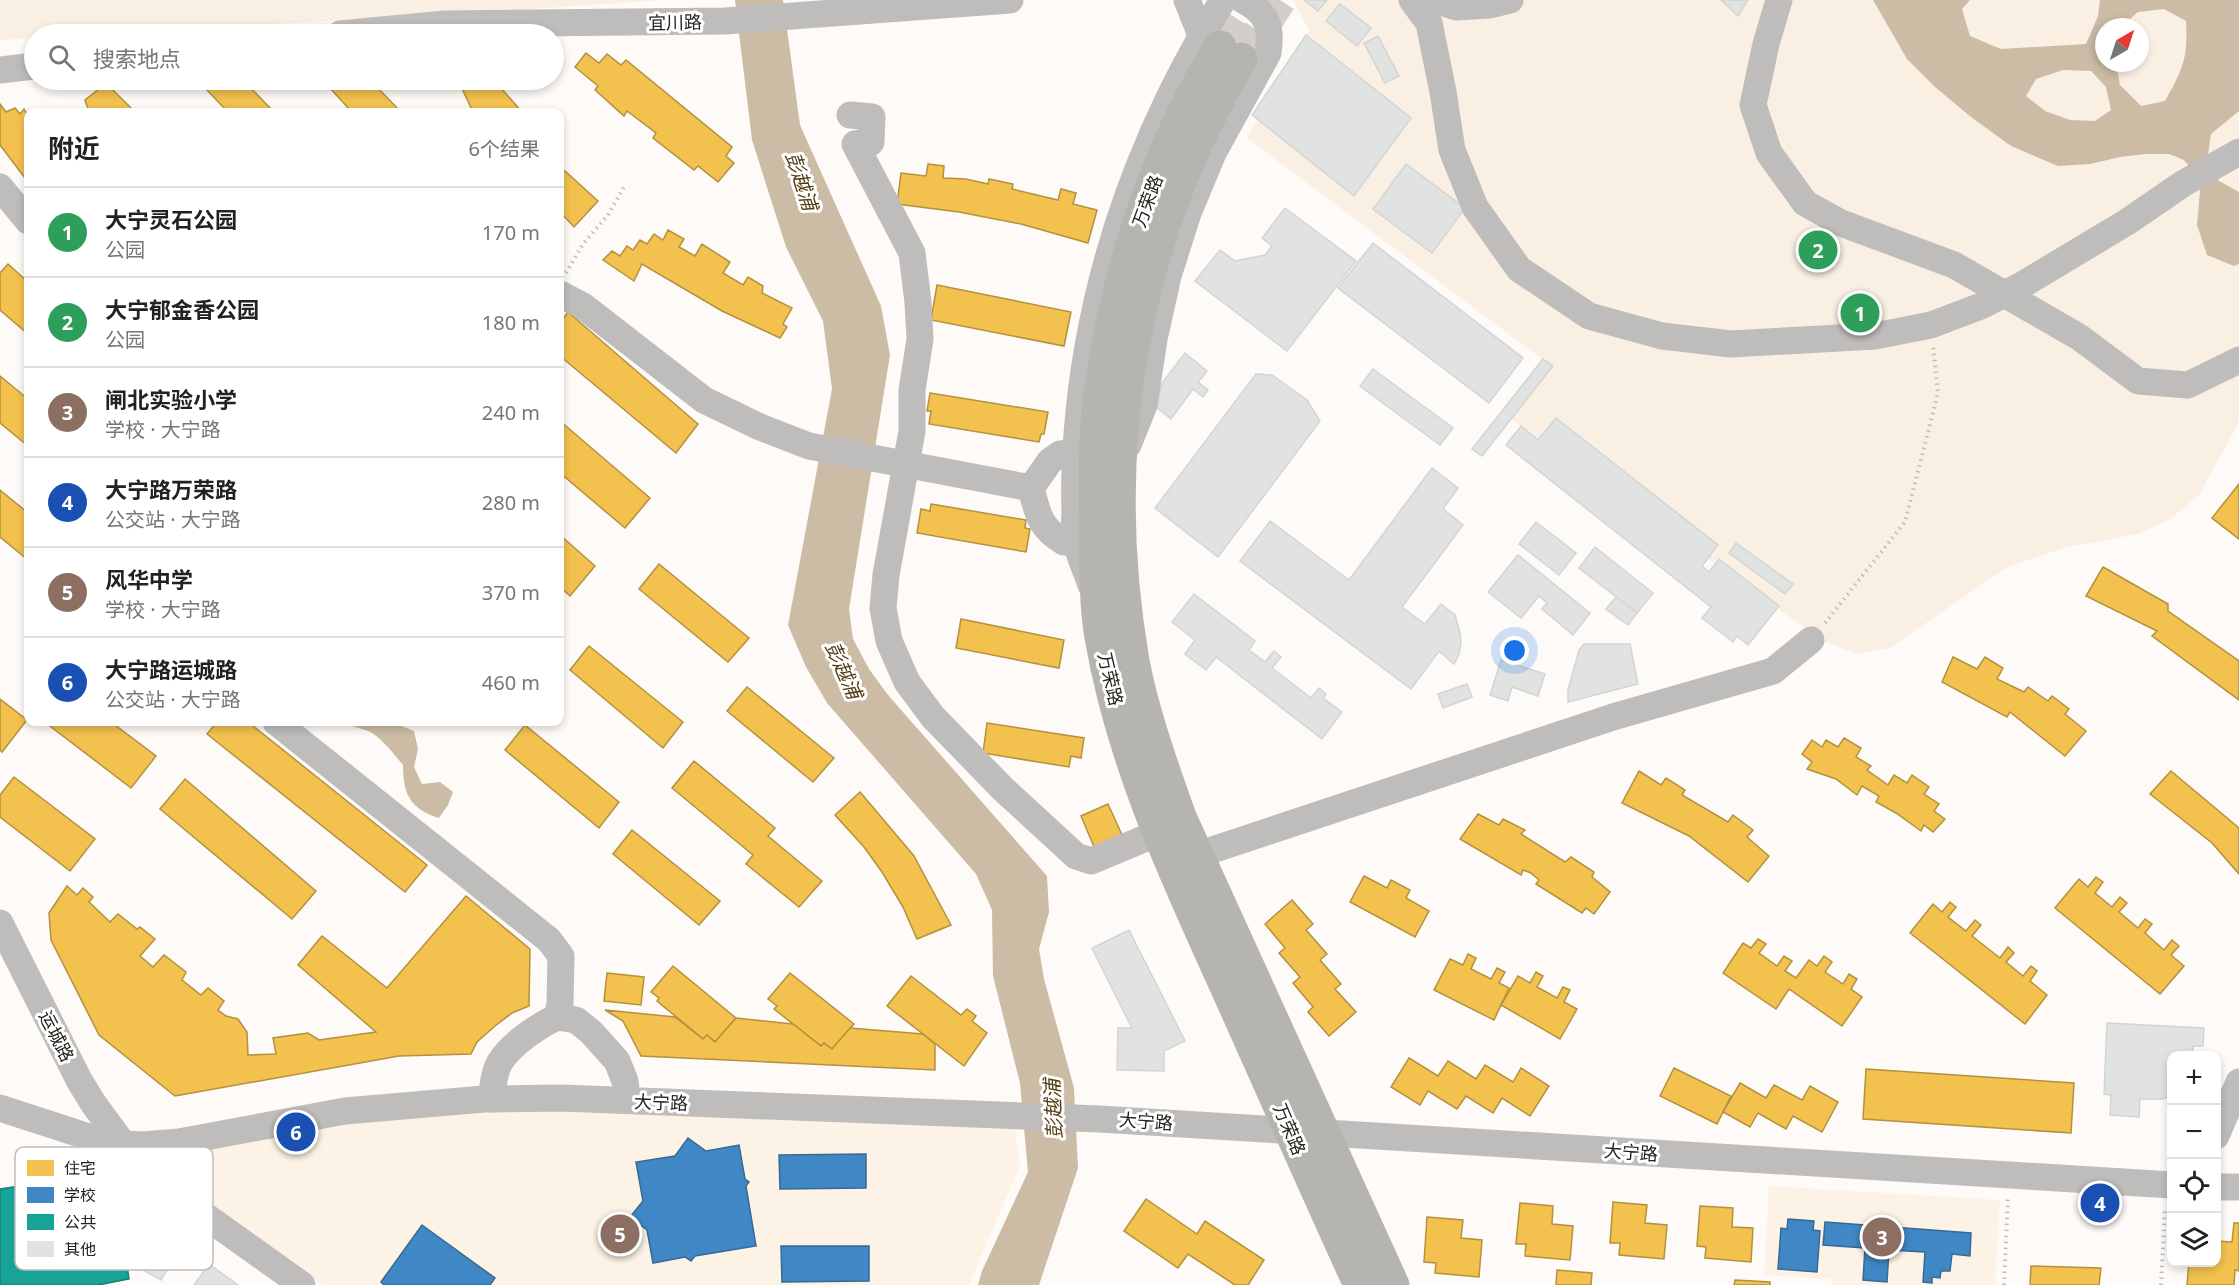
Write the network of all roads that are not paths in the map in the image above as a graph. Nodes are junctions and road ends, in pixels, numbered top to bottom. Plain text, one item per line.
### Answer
1 (1010, 0) edge
2 (1187, 0) edge
3 (1223, 0) edge
4 (1243, 0) edge
5 (1412, 0) edge
6 (1434, 0) edge
7 (1510, 0) edge
8 (1779, 0) edge
9 (445, 24) edge
10 (1221, 47) junction
11 (24, 67) edge
12 (0, 70) edge
13 (850, 115) dead end
14 (2228, 158) edge
15 (0, 186) edge
16 (24, 216) edge
17 (564, 290) edge
18 (2003, 295) junction
19 (2239, 360) edge
20 (1075, 453) junction
21 (896, 463) junction
22 (1119, 468) junction
23 (1031, 488) junction
24 (1075, 538) junction
25 (1096, 602) junction
26 (1811, 640) road end
27 (281, 726) edge
28 (1158, 833) junction
29 (1197, 855) junction
30 (0, 922) edge
31 (556, 1017) junction
32 (2239, 1082) edge
33 (491, 1099) junction
34 (627, 1100) junction
35 (0, 1108) edge
36 (2221, 1126) edge
37 (1291, 1130) junction
38 (1323, 1132) junction
39 (123, 1144) junction
40 (126, 1147) edge
41 (2167, 1185) edge
42 (2221, 1186) edge
43 (2239, 1187) edge
44 (213, 1221) edge
45 (302, 1285) edge
46 (1360, 1285) edge
47 (1393, 1285) edge

1 - 9 street, 宜川路
2 - 10 street
3 - 10 street
4 - 22 street
5 - 18 street
6 - 7 street
8 - 18 street
10 - 20 street
10 - 22 main road, 万荣路
10 - 25 main road, 万荣路
11 - 12 street
13 - 21 street
14 - 18 street
15 - 16 street
17 - 21 street
18 - 19 street
20 - 23 street
20 - 24 street
21 - 23 street
21 - 28 street
22 - 29 main road, 万荣路
23 - 24 street
24 - 25 street
25 - 28 main road, 万荣路
26 - 29 street
27 - 31 street
28 - 37 main road, 万荣路
29 - 38 main road, 万荣路
30 - 39 street, 运城路
31 - 33 street
31 - 34 street
32 - 36 street
33 - 34 street, 大宁路
33 - 39 street, 大宁路
34 - 37 street, 大宁路
35 - 39 street, 大宁路
37 - 38 street, 大宁路
37 - 46 main road, 万荣路
38 - 41 street, 大宁路
38 - 47 main road, 万荣路
39 - 40 street, 运城路
42 - 43 street
44 - 45 street, 运城路

